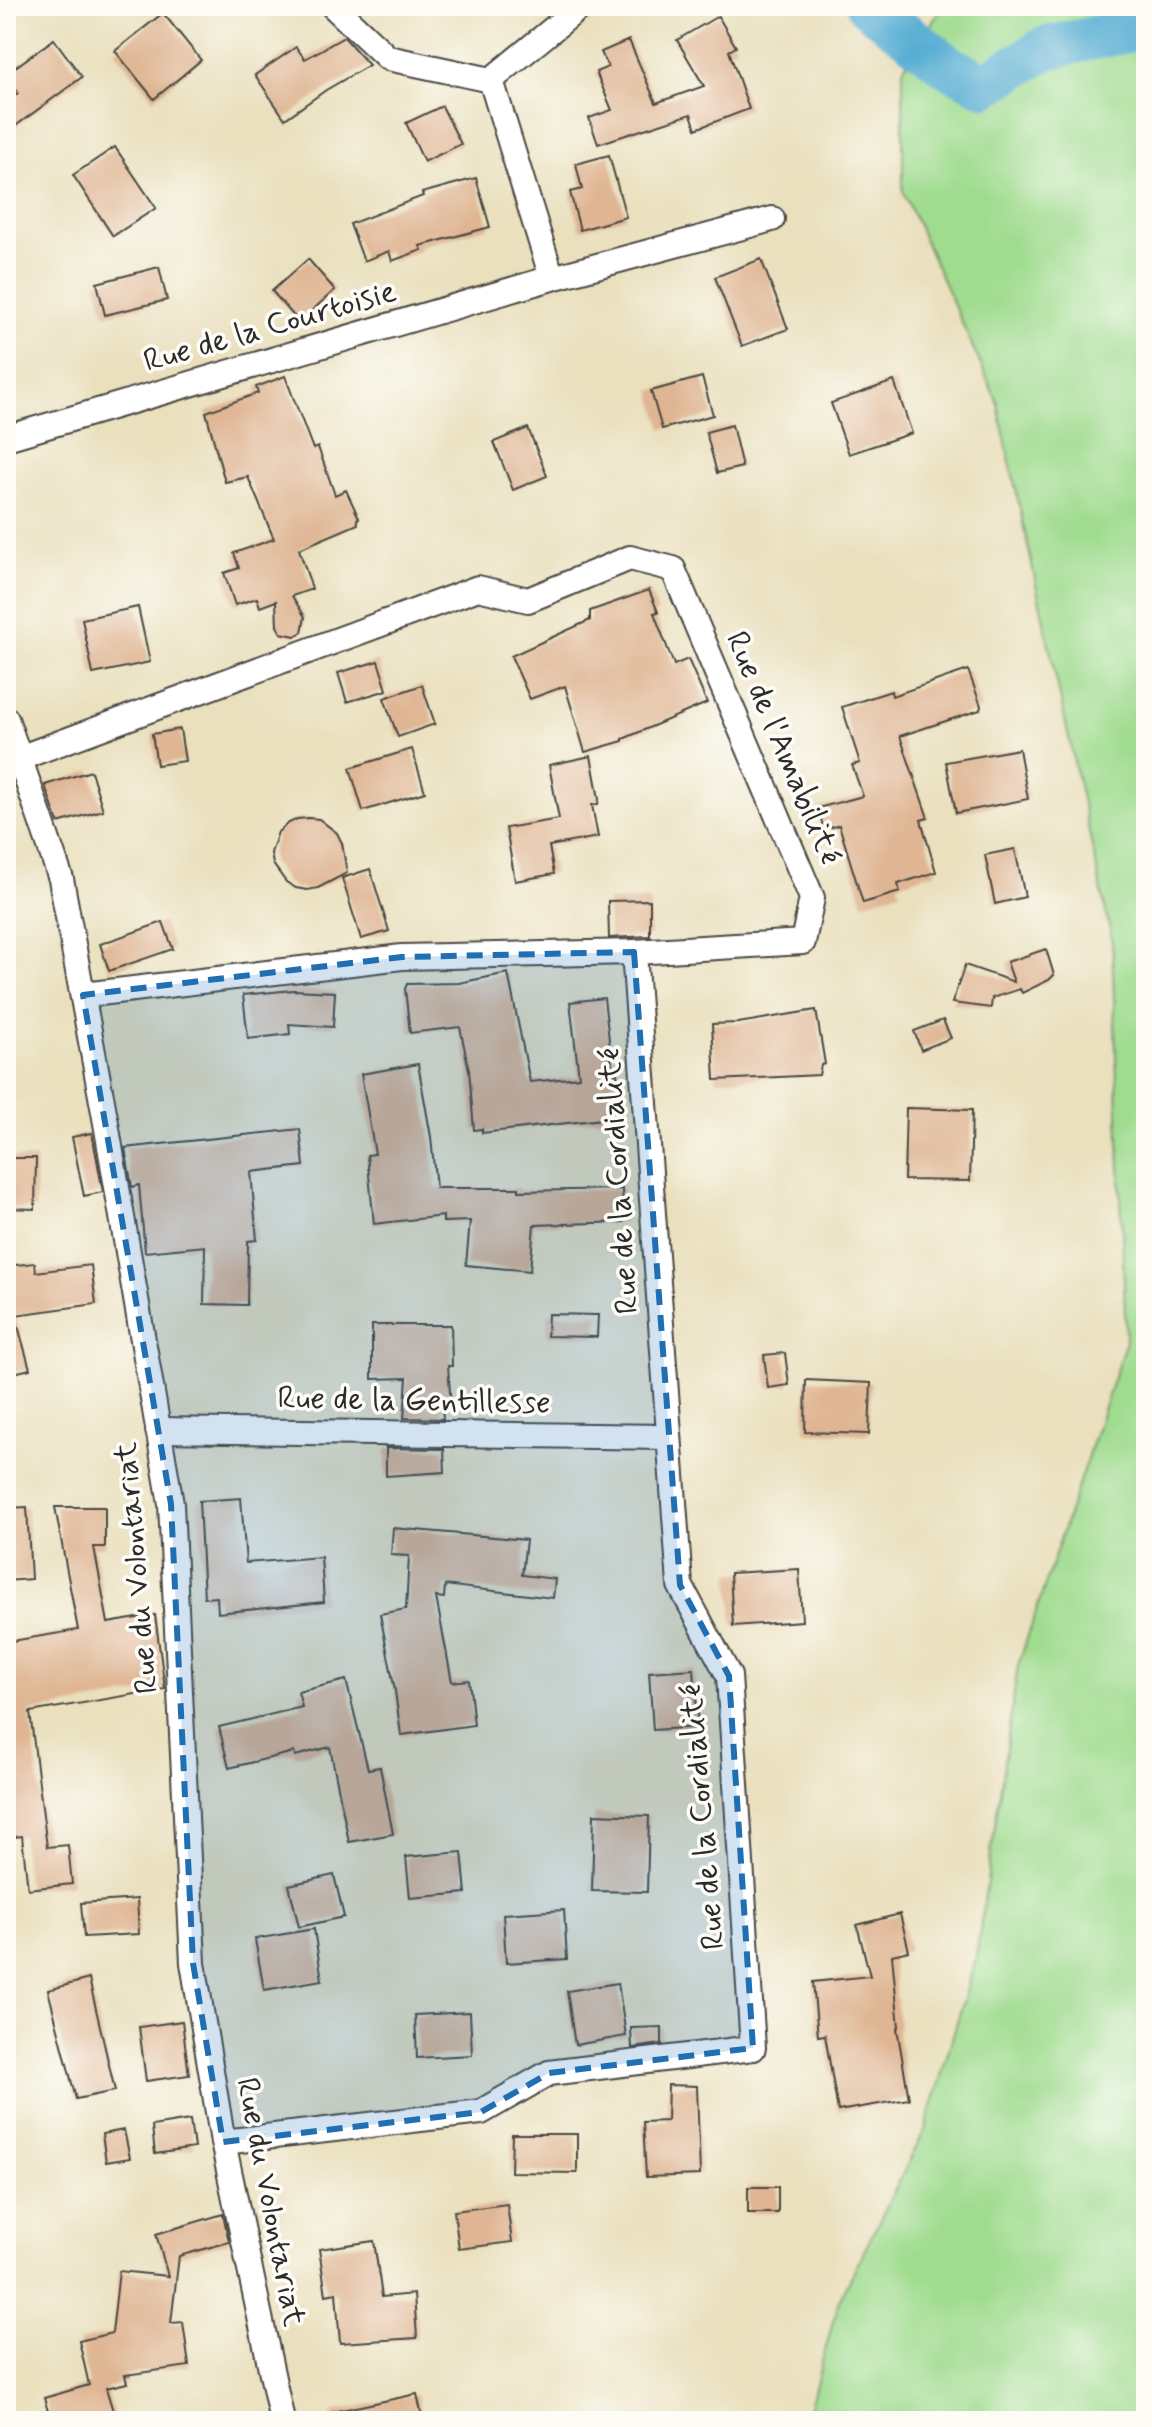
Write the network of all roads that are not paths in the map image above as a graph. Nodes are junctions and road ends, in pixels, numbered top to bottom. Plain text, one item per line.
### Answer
1 (333, 6) edge
2 (581, 6) edge
3 (491, 80) junction
4 (772, 219) dead end
5 (552, 278) junction
6 (6, 438) edge
7 (6, 719) edge
8 (13, 761) edge
9 (634, 952) junction
10 (83, 995) junction
11 (158, 1430) junction
12 (669, 1437) junction
13 (223, 2142) junction
14 (282, 2421) edge

1 - 3 street
2 - 3 street
3 - 5 street
4 - 5 street, Rue de la Courtoisie
5 - 6 street, Rue de la Courtoisie
7 - 8 street, Rue du Volontariat
8 - 9 street, Rue de l'Amabilité
8 - 10 street, Rue du Volontariat
9 - 10 street, Rue de l'Amabilité
9 - 12 street, Rue de la Cordialité
10 - 11 street, Rue du Volontariat
11 - 12 street, Rue de la Gentillesse
11 - 13 street, Rue du Volontariat
12 - 13 street, Rue de la Cordialité
13 - 14 street, Rue du Volontariat

